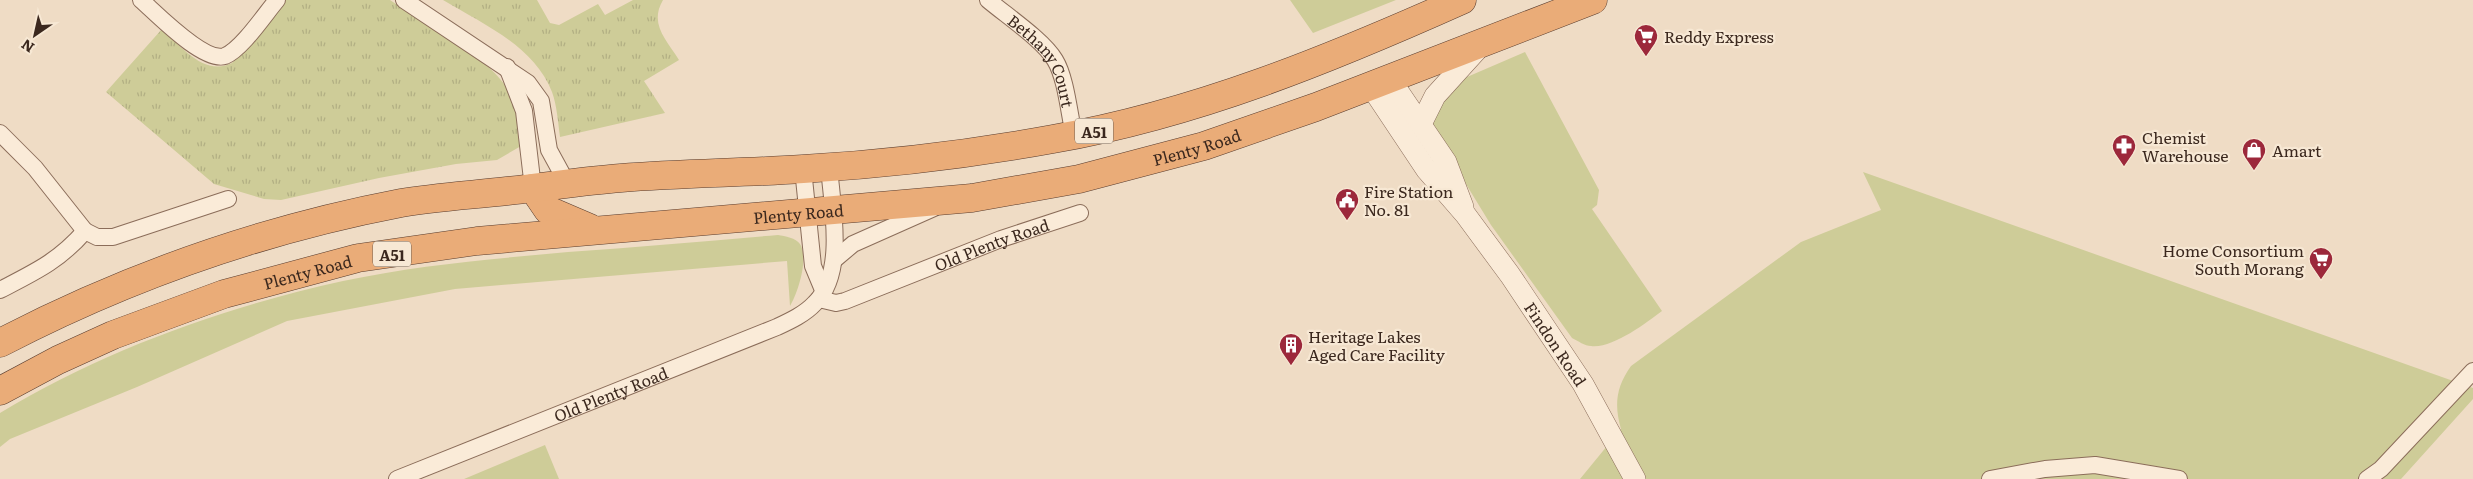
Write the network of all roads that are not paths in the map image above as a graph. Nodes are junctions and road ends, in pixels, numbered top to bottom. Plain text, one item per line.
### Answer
1 (141, 0) edge
2 (277, 0) edge
3 (404, 0) edge
4 (988, 0) edge
5 (1462, 0) edge
6 (1593, 0) edge
7 (1487, 39) junction
8 (1360, 46) junction
9 (507, 67) junction
10 (1380, 81) junction
11 (1421, 124) junction
12 (0, 133) edge
13 (1074, 135) junction
14 (816, 168) junction
15 (567, 183) junction
16 (533, 188) junction
17 (228, 199) dead end
18 (955, 199) junction
19 (820, 212) junction
20 (1080, 213) dead end
21 (1465, 214) junction
22 (596, 230) junction
23 (85, 231) junction
24 (834, 260) junction
25 (0, 290) edge
26 (821, 294) junction
27 (0, 343) edge
28 (2473, 371) edge
29 (0, 391) edge
30 (398, 479) edge
31 (1635, 479) edge
32 (1990, 479) edge
33 (2179, 479) edge
34 (2367, 479) edge

1 - 2 street
3 - 9 street
4 - 13 street, Bethany Court
5 - 8 highway, A51
6 - 7 highway, Plenty Road / A51
7 - 10 highway, Plenty Road / A51
7 - 11 street
8 - 10 highway, Findon Road
8 - 13 highway, A51
9 - 15 street
9 - 16 street
10 - 11 street, Findon Road
10 - 18 highway, Plenty Road / A51
10 - 21 street, Findon Road
11 - 21 street, Findon Road
12 - 23 street
13 - 14 highway, A51
14 - 15 highway, A51
14 - 19 street
14 - 19 street
15 - 16 highway, A51
16 - 22 highway
16 - 27 highway, A51
17 - 23 street
18 - 19 highway, Plenty Road / A51
18 - 24 street
19 - 22 highway, Plenty Road / A51
19 - 24 street, Old Plenty Road
19 - 26 street
20 - 26 street, Old Plenty Road
21 - 31 street, Findon Road
22 - 29 highway, Plenty Road / A51
23 - 25 street
24 - 26 street, Old Plenty Road
26 - 30 street, Old Plenty Road
28 - 34 street
32 - 33 street

